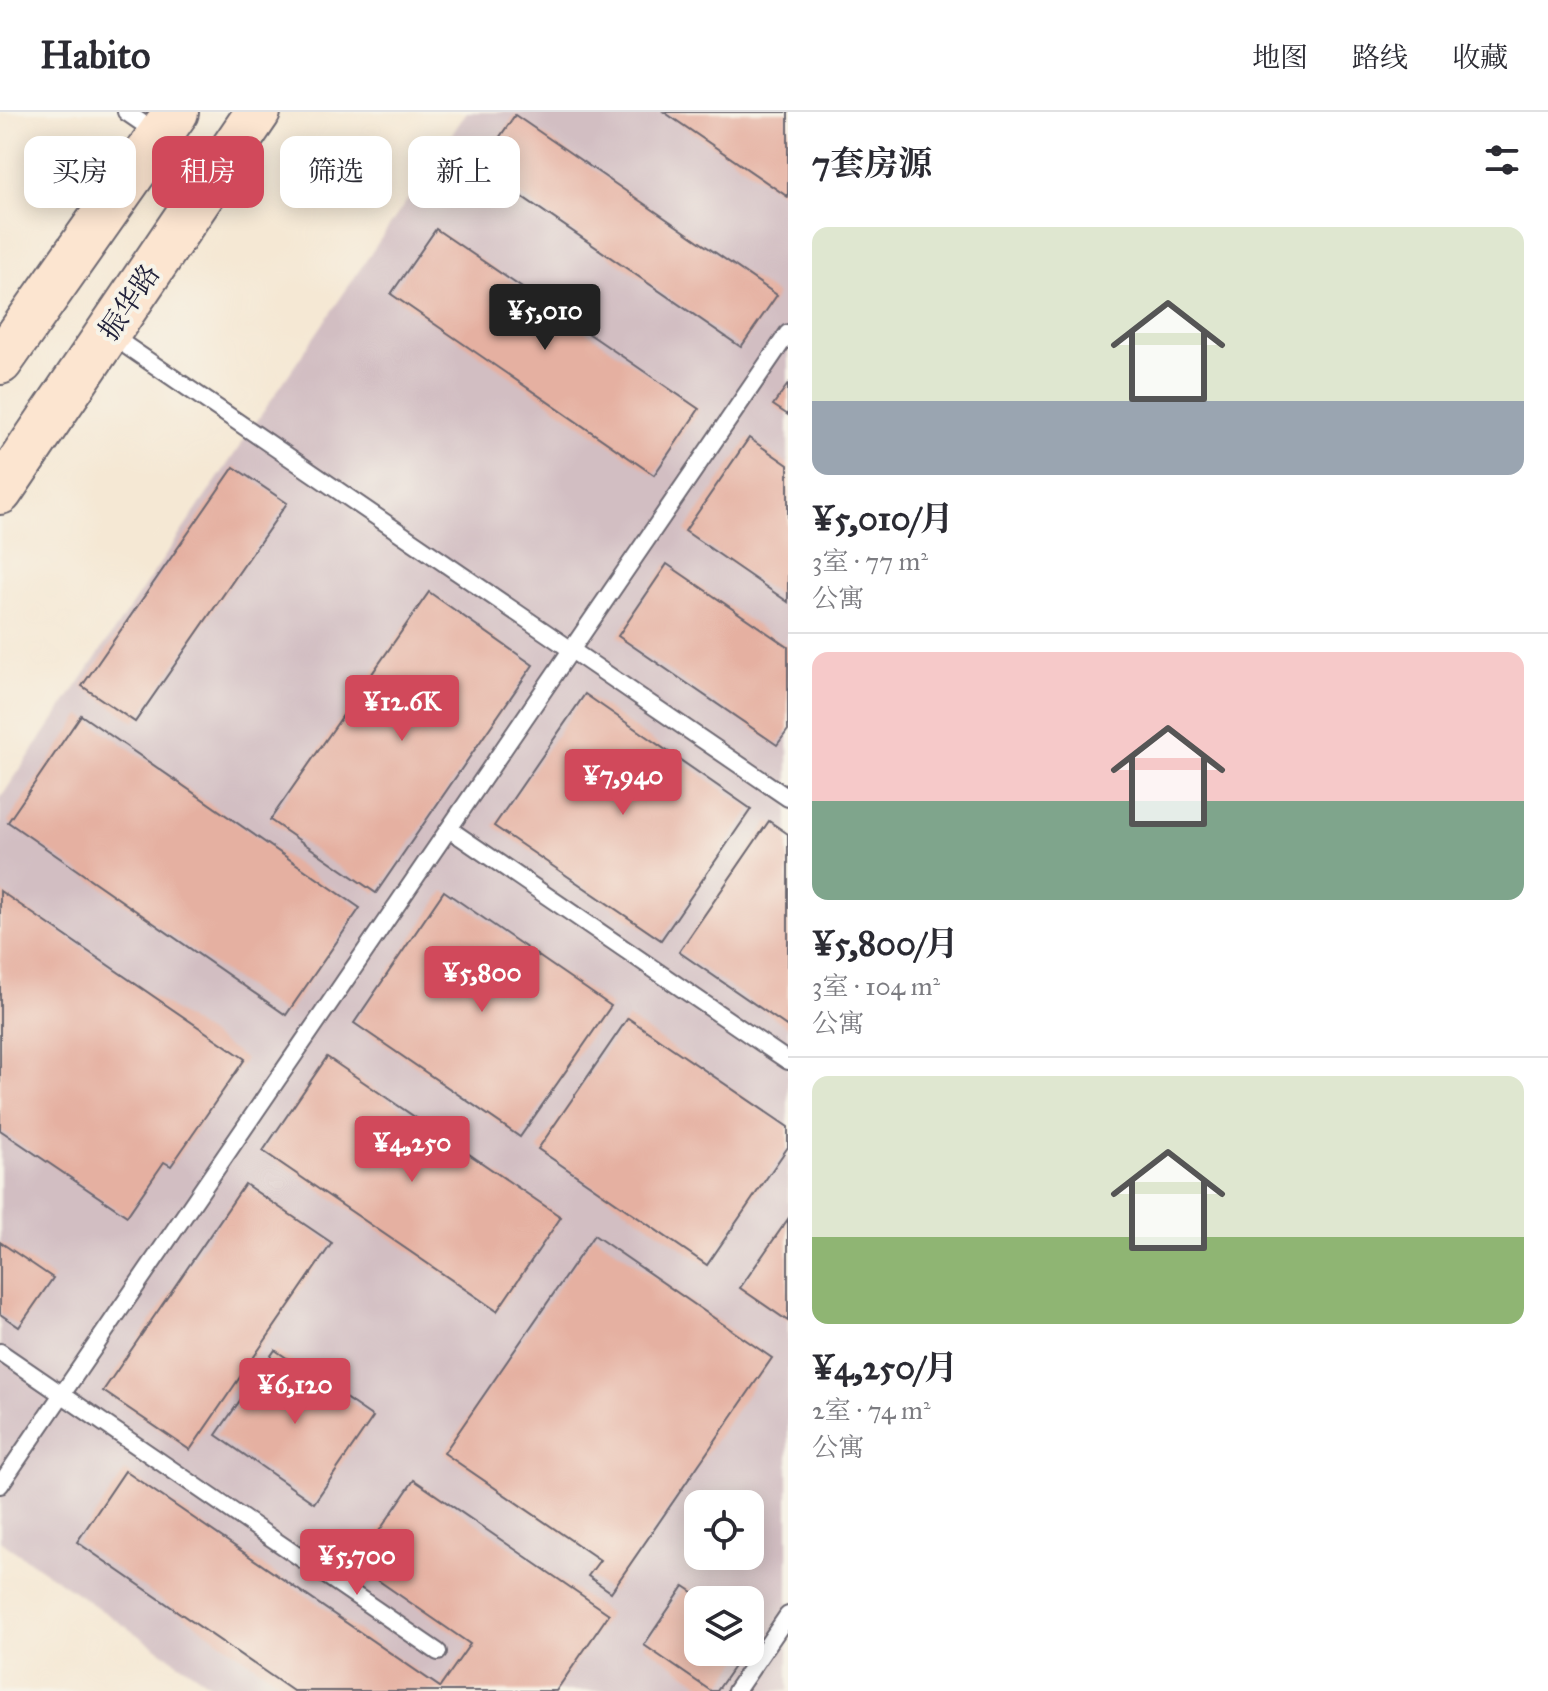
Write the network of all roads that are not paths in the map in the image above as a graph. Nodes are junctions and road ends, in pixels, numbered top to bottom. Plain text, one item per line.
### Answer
1 (258, 112) edge
2 (154, 120) edge
3 (108, 333) junction
4 (788, 333) edge
5 (0, 362) edge
6 (0, 492) edge
7 (571, 650) junction
8 (788, 798) edge
9 (449, 829) junction
10 (788, 1061) edge
11 (0, 1352) edge
12 (62, 1394) junction
13 (0, 1485) edge
14 (788, 1615) edge
15 (438, 1652) dead end
16 (736, 1691) edge

1 - 3 main road, 振华路
2 - 5 main road
3 - 6 main road, 振华路
3 - 7 lane
4 - 7 lane
7 - 8 lane
7 - 9 lane
9 - 10 lane
9 - 12 lane
11 - 12 lane
12 - 13 lane
12 - 15 lane
14 - 16 lane

